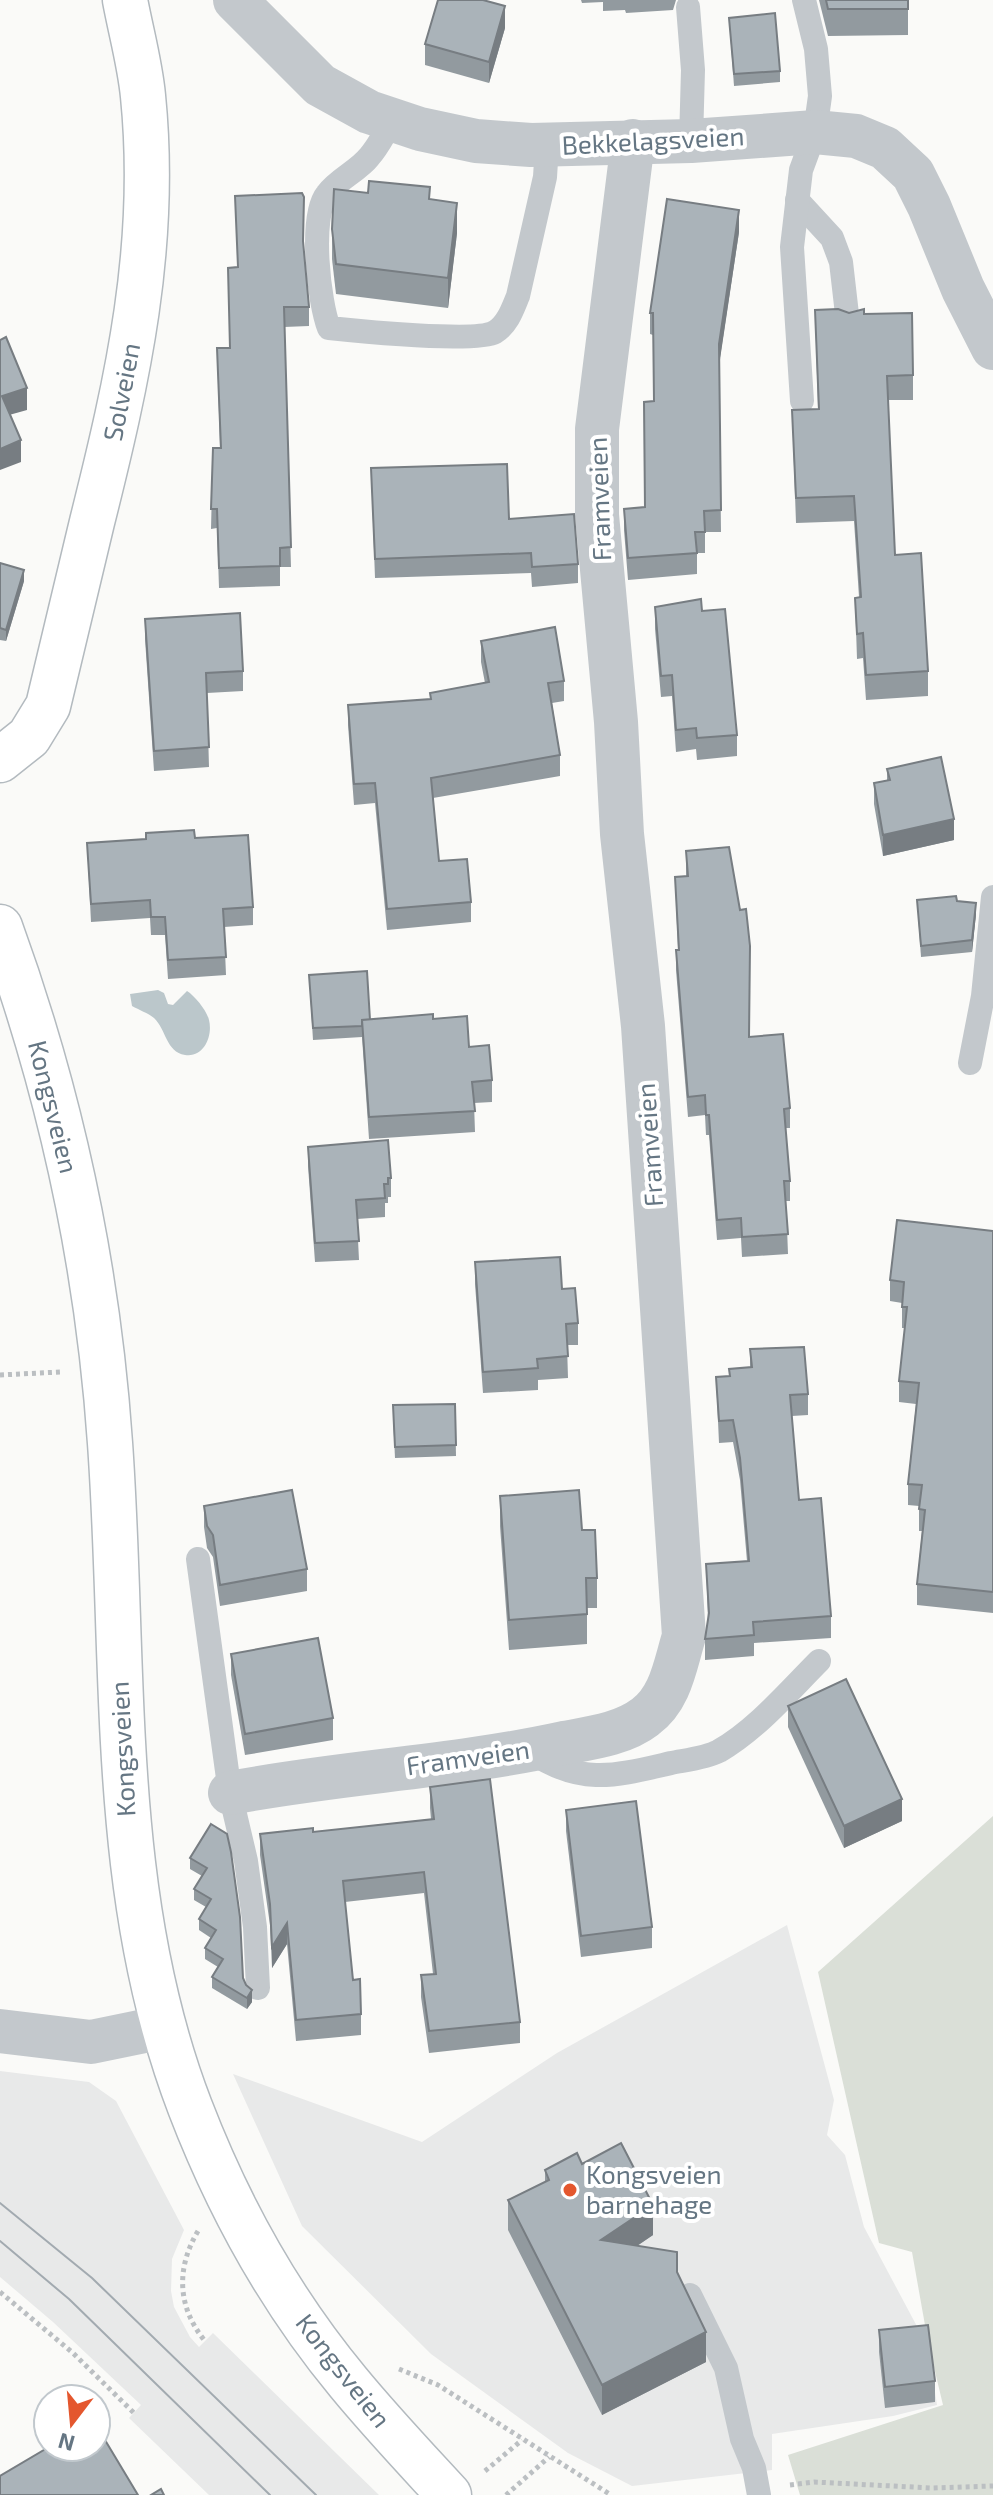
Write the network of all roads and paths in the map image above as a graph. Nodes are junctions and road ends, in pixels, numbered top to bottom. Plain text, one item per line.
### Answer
1 (125, 0) edge
2 (235, 0) edge
3 (804, 0) edge
4 (688, 7) dead end
5 (393, 120) junction
6 (815, 132) junction
7 (633, 141) junction
8 (691, 141) junction
9 (547, 145) junction
10 (797, 200) junction
11 (848, 323) edge
12 (993, 348) edge
13 (802, 401) dead end
14 (0, 760) edge
15 (993, 897) edge
16 (0, 927) edge
17 (970, 1063) dead end
18 (61, 1372) dead end
19 (0, 1375) edge
20 (198, 1559) dead end
21 (819, 1661) dead end
22 (529, 1751) junction
23 (230, 1793) junction
24 (258, 1988) dead end
25 (164, 2027) junction
26 (0, 2031) edge
27 (229, 2198) junction
28 (0, 2292) edge
29 (690, 2295) edge
30 (205, 2341) dead end
31 (387, 2364) dead end
32 (134, 2413) dead end
33 (522, 2440) junction
34 (549, 2457) junction
35 (466, 2483) edge
36 (993, 2486) edge
37 (759, 2492) edge
38 (506, 2495) edge
39 (611, 2495) edge

1 - 14 main road, Solveien
2 - 5 street, Bekkelagsveien
3 - 6 lane
4 - 8 lane
5 - 9 street, Bekkelagsveien
5 - 9 lane
6 - 8 street, Bekkelagsveien
6 - 10 lane
6 - 12 street, Bekkelagsveien
7 - 8 street, Bekkelagsveien
7 - 9 street, Bekkelagsveien
7 - 22 street, Framveien
10 - 11 lane
10 - 13 lane
15 - 17 lane
16 - 25 main road, Kongsveien
18 - 19 path
20 - 23 lane
21 - 22 lane
22 - 23 street, Framveien
23 - 24 lane
25 - 26 street
25 - 27 main road, Kongsveien
27 - 30 path
27 - 35 main road, Kongsveien
28 - 32 path
29 - 37 lane
31 - 33 path
33 - 34 path
33 - 35 path
34 - 38 path
34 - 39 path
36 - 37 path

